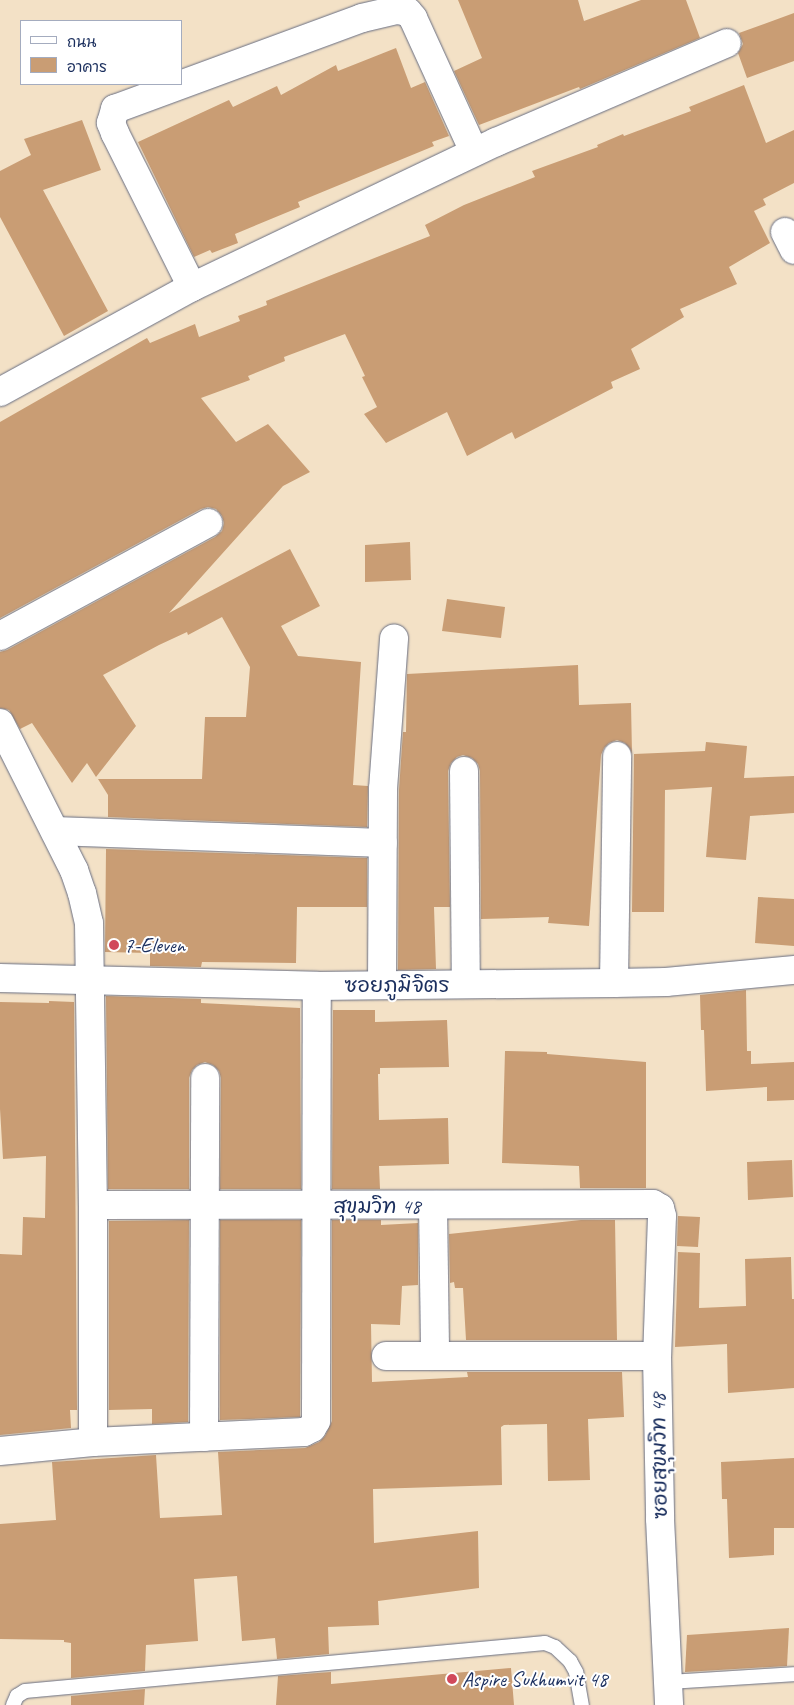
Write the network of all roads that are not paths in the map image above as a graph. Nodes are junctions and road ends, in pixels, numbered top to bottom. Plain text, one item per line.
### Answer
1 (727, 43) dead end
2 (182, 84) edge
3 (180, 85) edge
4 (474, 152) junction
5 (192, 287) junction
6 (0, 392) edge
7 (208, 523) dead end
8 (0, 636) edge
9 (394, 638) dead end
10 (0, 723) edge
11 (617, 756) dead end
12 (464, 771) dead end
13 (55, 831) junction
14 (383, 843) junction
15 (794, 970) edge
16 (0, 978) edge
17 (91, 980) junction
18 (614, 983) junction
19 (466, 984) junction
20 (382, 985) junction
21 (317, 986) junction
22 (205, 1078) dead end
23 (93, 1205) junction
24 (433, 1205) junction
25 (205, 1206) junction
26 (318, 1206) junction
27 (660, 1208) joint
28 (386, 1356) dead end
29 (436, 1356) junction
30 (657, 1356) junction
31 (204, 1437) junction
32 (93, 1442) junction
33 (0, 1452) edge
34 (794, 1674) edge
35 (668, 1693) edge
36 (13, 1705) edge
37 (582, 1705) edge

1 - 4 street
2 - 4 street
3 - 5 street
4 - 5 street
5 - 6 street
7 - 8 street
9 - 14 street
10 - 13 street
11 - 18 street
12 - 19 street
13 - 14 street
13 - 17 street
14 - 20 street
15 - 18 street, ซอยภูมิจิตร
16 - 17 street, ซอยภูมิจิตร
17 - 21 street, ซอยภูมิจิตร
17 - 23 street
18 - 19 street, ซอยภูมิจิตร
19 - 20 street, ซอยภูมิจิตร
20 - 21 street, ซอยภูมิจิตร
21 - 26 street
22 - 25 street
23 - 25 street, สุขุมวิท 48
23 - 32 street
24 - 26 street, สุขุมวิท 48
24 - 27 street, สุขุมวิท 48
24 - 29 street
25 - 26 street, สุขุมวิท 48
25 - 31 street
26 - 31 street
27 - 30 street, ซอยสุขุมวิท 48
28 - 29 street
29 - 30 street
30 - 35 street, ซอยสุขุมวิท 48
31 - 32 street
32 - 33 street
34 - 35 lane
36 - 37 lane

